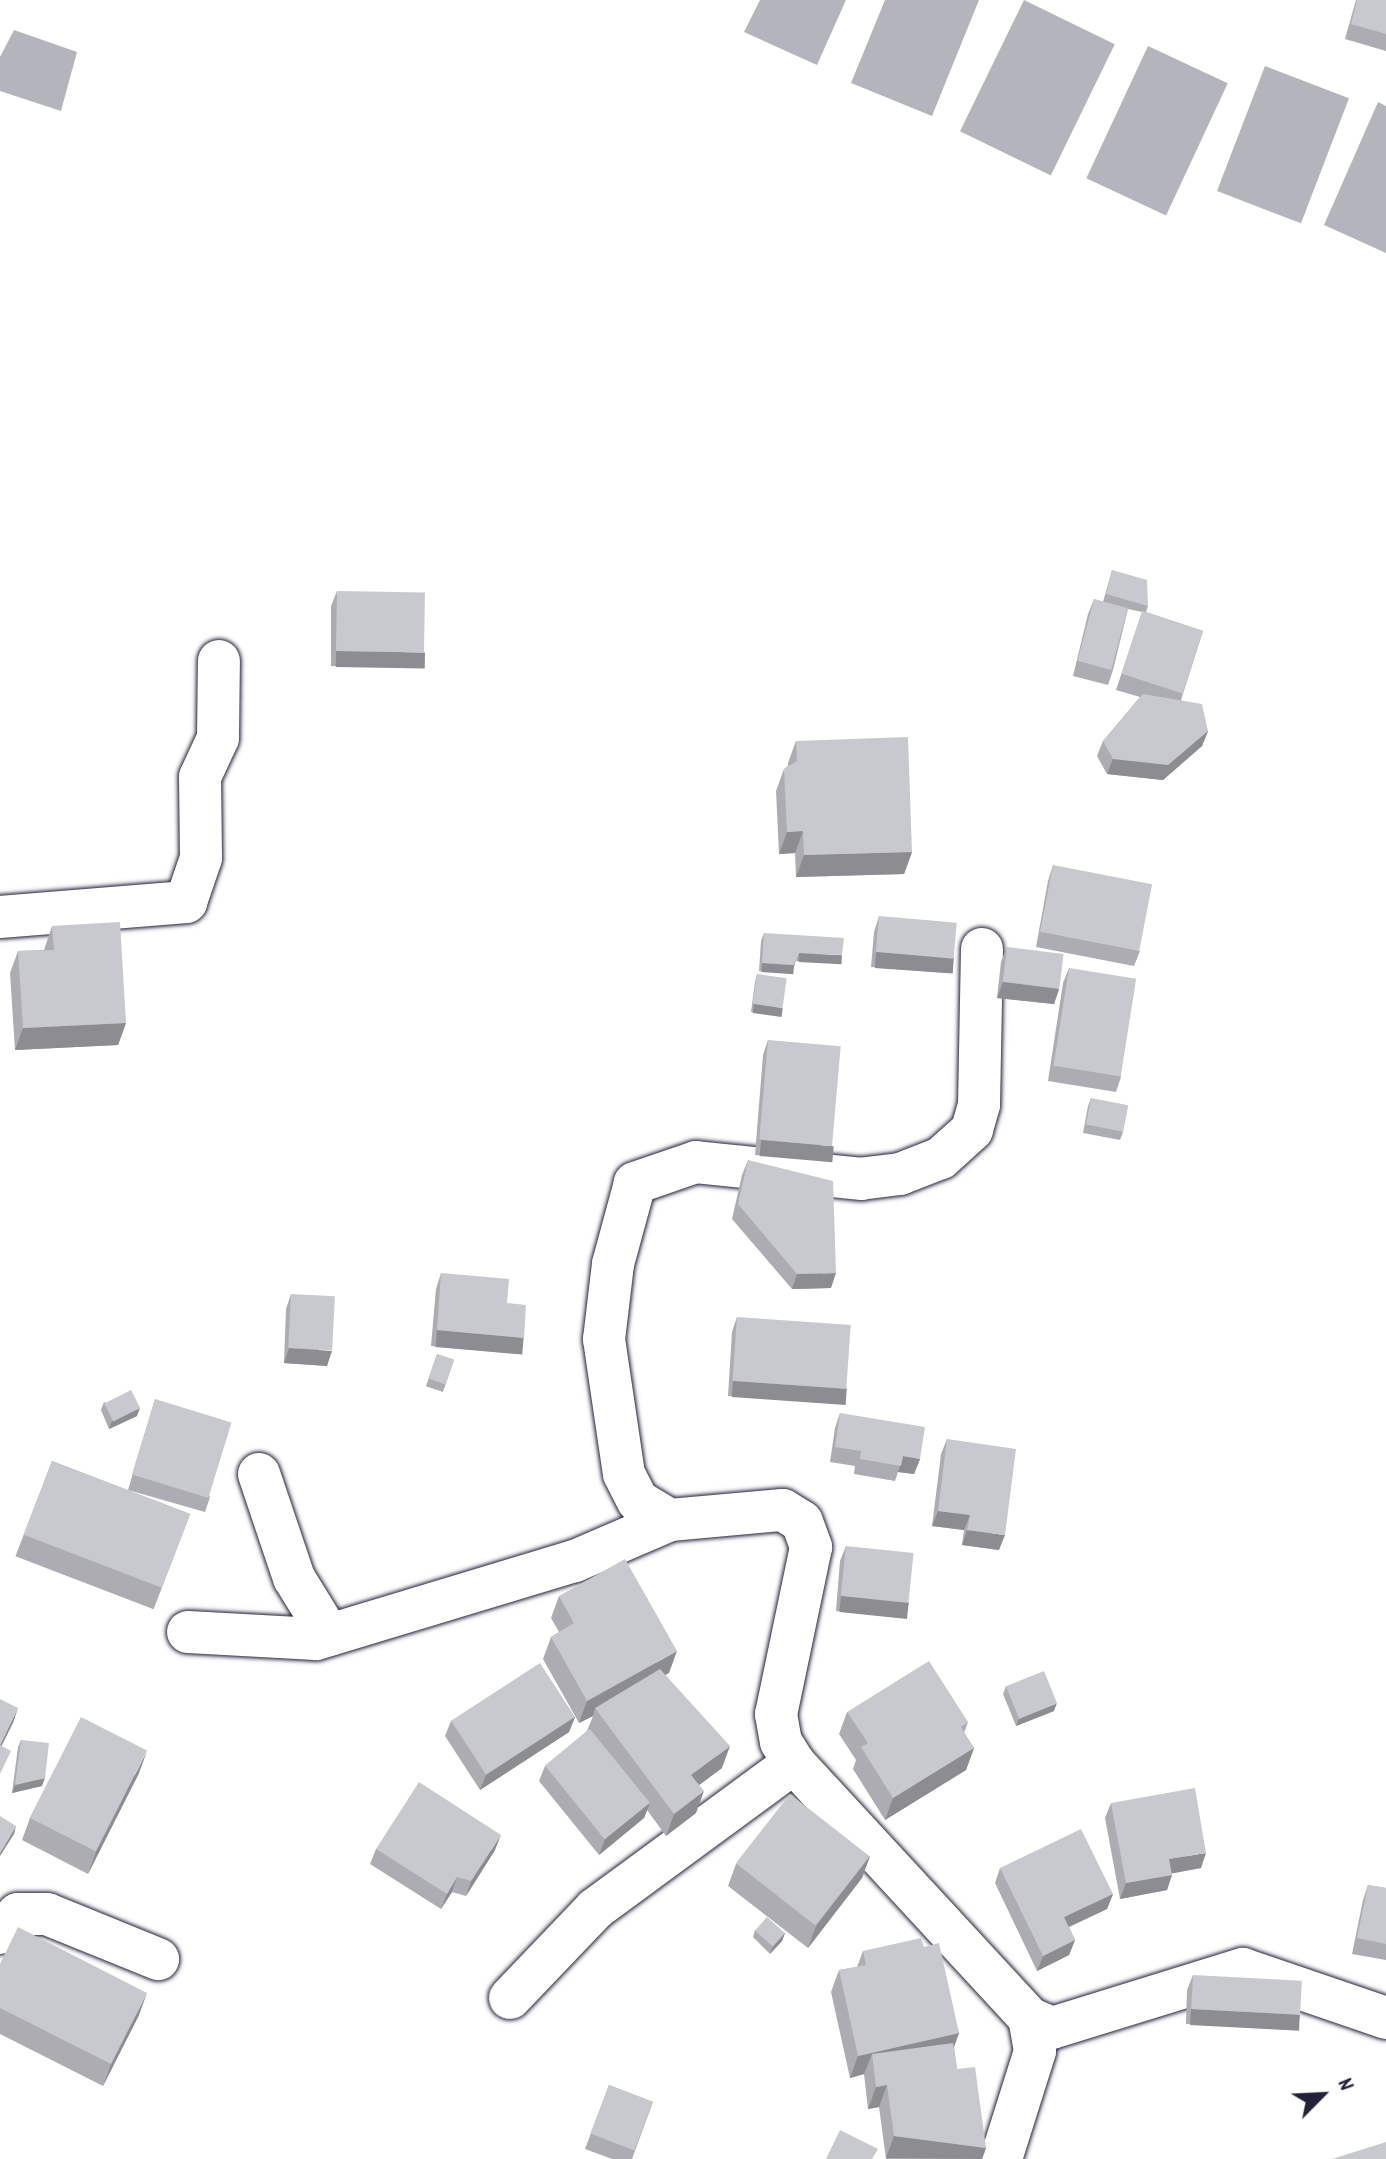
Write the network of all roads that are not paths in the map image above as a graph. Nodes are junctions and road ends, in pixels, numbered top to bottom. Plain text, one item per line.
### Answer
1 (219, 661) dead end
2 (0, 917) edge
3 (982, 949) dead end
4 (259, 1474) dead end
5 (670, 1520) junction
6 (188, 1632) dead end
7 (329, 1635) junction
8 (794, 1763) junction
9 (0, 1933) edge
10 (158, 1959) dead end
11 (510, 1998) dead end
12 (1029, 2018) junction
13 (1386, 2018) edge
14 (1001, 2159) edge

1 - 2 street
3 - 5 street
4 - 7 street
5 - 7 street
5 - 8 street
6 - 7 street
8 - 11 street
8 - 12 street
9 - 10 street
12 - 13 street
12 - 14 street

